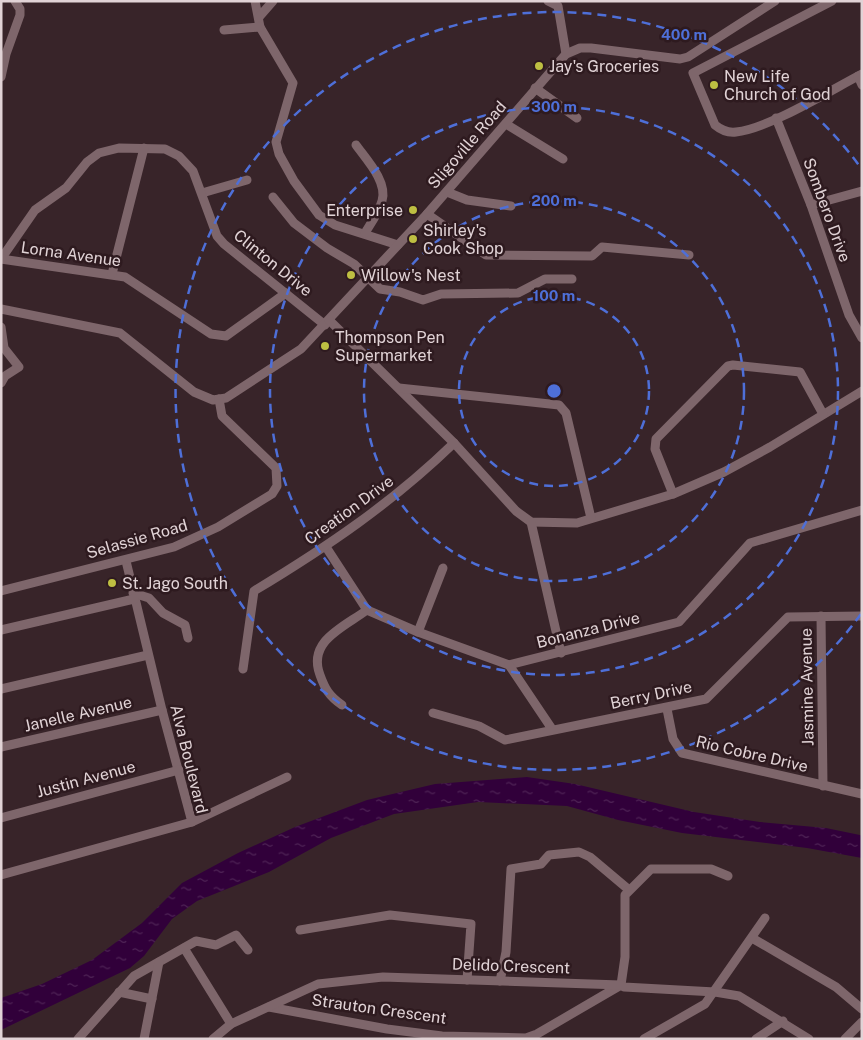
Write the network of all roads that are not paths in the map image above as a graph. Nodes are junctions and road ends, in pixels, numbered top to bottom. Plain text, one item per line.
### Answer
1 (15, 1) edge
2 (255, 1) edge
3 (273, 1) edge
4 (548, 1) edge
5 (775, 1) edge
6 (832, 1) edge
7 (259, 17) junction
8 (260, 27) junction
9 (224, 30) dead end
10 (4, 54) edge
11 (566, 54) junction
12 (860, 75) edge
13 (1, 77) edge
14 (862, 86) edge
15 (535, 88) junction
16 (577, 118) dead end
17 (776, 118) junction
18 (506, 124) junction
19 (356, 145) dead end
20 (144, 148) junction
21 (563, 159) dead end
22 (246, 180) dead end
23 (862, 191) edge
24 (447, 192) junction
25 (202, 193) junction
26 (274, 197) dead end
27 (811, 205) junction
28 (511, 206) dead end
29 (427, 214) junction
30 (365, 233) junction
31 (398, 245) junction
32 (689, 255) dead end
33 (1, 259) edge
34 (112, 274) junction
35 (368, 277) junction
36 (572, 279) dead end
37 (286, 293) junction
38 (2, 310) edge
39 (1, 321) edge
40 (327, 322) junction
41 (1, 327) edge
42 (862, 338) edge
43 (1, 383) edge
44 (399, 388) junction
45 (862, 391) edge
46 (219, 399) junction
47 (823, 414) junction
48 (454, 443) junction
49 (673, 494) junction
50 (862, 510) edge
51 (591, 518) junction
52 (531, 522) junction
53 (326, 547) junction
54 (126, 561) junction
55 (443, 568) dead end
56 (1, 591) edge
57 (134, 596) junction
58 (367, 610) junction
59 (821, 616) junction
60 (862, 616) edge
61 (1, 630) edge
62 (418, 632) junction
63 (188, 638) dead end
64 (561, 653) junction
65 (148, 655) junction
66 (509, 664) junction
67 (243, 669) dead end
68 (1, 689) edge
69 (342, 705) dead end
70 (667, 709) junction
71 (162, 710) junction
72 (432, 713) dead end
73 (552, 729) junction
74 (1, 747) edge
75 (179, 770) junction
76 (287, 777) dead end
77 (824, 786) junction
78 (862, 794) edge
79 (1, 818) edge
80 (192, 822) junction
81 (1, 875) edge
82 (728, 876) dead end
83 (628, 890) junction
84 (766, 918) dead end
85 (300, 930) dead end
86 (752, 938) junction
87 (184, 948) junction
88 (248, 950) dead end
89 (159, 962) junction
90 (467, 980) junction
91 (500, 981) junction
92 (621, 985) junction
93 (120, 992) junction
94 (715, 992) junction
95 (152, 999) junction
96 (269, 1007) junction
97 (862, 1009) edge
98 (783, 1021) junction
99 (862, 1022) edge
100 (231, 1024) junction
101 (387, 1029) junction
102 (442, 1037) edge
103 (648, 1038) edge
104 (78, 1039) edge
105 (144, 1039) edge
106 (213, 1039) edge
107 (386, 1039) edge
108 (756, 1039) edge
109 (809, 1039) edge
110 (845, 1039) edge

1 - 10 street
2 - 7 street
3 - 7 street
4 - 11 street
5 - 11 street
6 - 17 street
7 - 8 street
8 - 9 street
8 - 30 street
10 - 13 street
11 - 15 street, Sligoville Road
12 - 14 street
12 - 17 street
15 - 16 street
15 - 18 street, Sligoville Road
17 - 27 street, Sombero Drive
18 - 21 street
18 - 24 street, Sligoville Road
19 - 30 street
20 - 25 street, Clinton Drive
20 - 33 street, Clinton Drive
20 - 34 street
22 - 25 street
23 - 27 street
24 - 28 street
24 - 29 street, Sligoville Road
25 - 37 street, Clinton Drive
26 - 35 street
27 - 42 street, Sombero Drive
29 - 31 street, Sligoville Road
29 - 32 street
30 - 31 street
31 - 35 street, Sligoville Road
33 - 34 street, Lorna Avenue
34 - 37 street, Lorna Avenue
35 - 36 street
35 - 40 street, Sligoville Road
37 - 40 street, Clinton Drive
38 - 39 street
38 - 46 street
40 - 44 street, Clinton Drive
40 - 46 street, Sligoville Road
41 - 43 street
44 - 48 street, Clinton Drive
44 - 51 street
45 - 47 street
46 - 54 street, Selassie Road
47 - 49 street
47 - 49 street
48 - 52 street, Clinton Drive
48 - 53 street, Creation Drive
49 - 51 street
50 - 64 street, Bonanza Drive
51 - 52 street
52 - 64 street
53 - 58 street
53 - 67 street, Creation Drive
54 - 56 street, Selassie Road
54 - 57 street, Alva Boulevard
55 - 62 street
57 - 61 street
57 - 63 street
57 - 65 street, Alva Boulevard
58 - 62 street
58 - 69 street
59 - 60 street, Berry Drive
59 - 70 street, Berry Drive
59 - 77 street, Jasmine Avenue
62 - 66 street
64 - 66 street, Bonanza Drive
65 - 68 street
65 - 71 street, Alva Boulevard
66 - 73 street
70 - 73 street, Berry Drive
70 - 77 street, Rio Cobre Drive
71 - 74 street, Janelle Avenue
71 - 75 street, Alva Boulevard
72 - 73 street, Berry Drive
75 - 79 street, Justin Avenue
75 - 80 street, Alva Boulevard
76 - 80 street
77 - 78 street, Rio Cobre Drive
80 - 81 street, Alva Boulevard
82 - 83 street
83 - 91 street
83 - 92 street
84 - 86 street
85 - 90 street
86 - 94 street
86 - 97 street
87 - 88 street
87 - 89 street
87 - 100 street
89 - 93 street
89 - 95 street
90 - 91 street, Delido Crescent
90 - 96 street, Delido Crescent
91 - 92 street, Delido Crescent
92 - 94 street, Delido Crescent
92 - 102 street, Strauton Crescent
93 - 95 street
93 - 104 street
94 - 98 street, Delido Crescent
94 - 103 street
95 - 105 street
96 - 100 street, Delido Crescent
96 - 101 street, Strauton Crescent
98 - 108 street
98 - 109 street, Delido Crescent
99 - 110 street
100 - 106 street, Delido Crescent
101 - 102 street, Strauton Crescent
101 - 107 street

